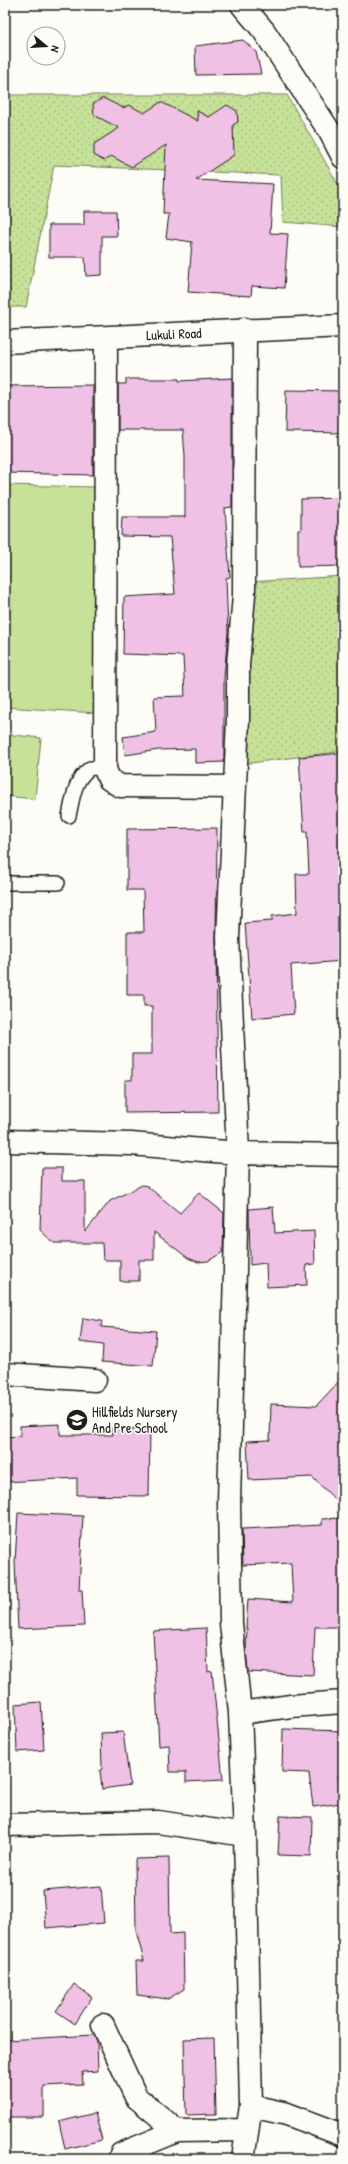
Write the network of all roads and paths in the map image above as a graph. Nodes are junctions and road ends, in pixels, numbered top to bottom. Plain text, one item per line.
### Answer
1 (242, 5) edge
2 (343, 157) edge
3 (343, 326) edge
4 (245, 329) junction
5 (106, 338) junction
6 (5, 342) edge
7 (105, 769) junction
8 (234, 787) junction
9 (69, 816) dead end
10 (5, 883) edge
11 (58, 883) dead end
12 (5, 1140) edge
13 (238, 1153) junction
14 (343, 1156) edge
15 (5, 1374) edge
16 (95, 1380) dead end
17 (343, 1702) edge
18 (240, 1714) junction
19 (5, 1825) edge
20 (245, 1835) junction
21 (103, 2025) dead end
22 (251, 2106) junction
23 (248, 2130) junction
24 (177, 2131) junction
25 (343, 2135) edge
26 (121, 2154) dead end
27 (243, 2159) edge

1 - 2 street
3 - 4 street, Lukuli Road
4 - 5 street, Lukuli Road
4 - 8 street
5 - 6 street, Lukuli Road
5 - 7 street
7 - 8 street
7 - 9 lane
8 - 13 street
10 - 11 lane
12 - 13 street
13 - 14 street
13 - 18 street
15 - 16 street
17 - 18 street
18 - 20 street
19 - 20 street
20 - 22 street
21 - 24 street
22 - 23 street
22 - 25 street
23 - 24 street
23 - 27 street
24 - 26 street

